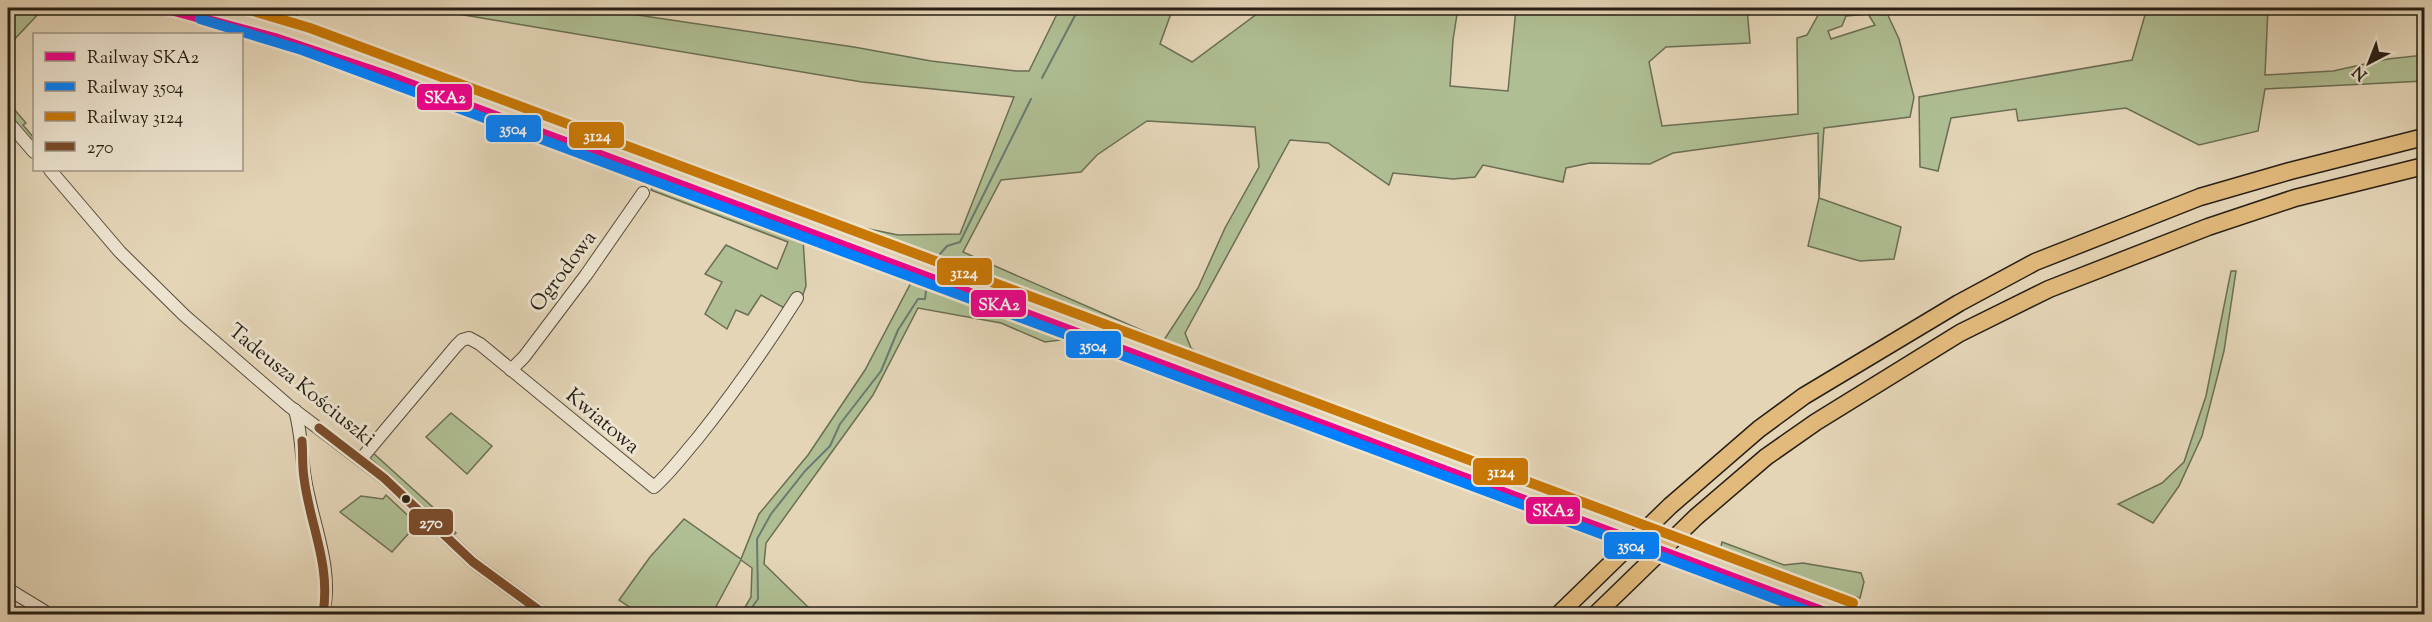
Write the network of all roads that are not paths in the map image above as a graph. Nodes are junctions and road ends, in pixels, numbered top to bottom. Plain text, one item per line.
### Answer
1 (8, 122) edge
2 (2424, 137) edge
3 (33, 151) edge
4 (2424, 166) edge
5 (51, 171) edge
6 (643, 193) dead end
7 (797, 298) dead end
8 (512, 370) junction
9 (295, 410) junction
10 (319, 428) junction
11 (302, 441) junction
12 (361, 459) junction
13 (8, 589) edge
14 (49, 615) edge
15 (323, 615) edge
16 (544, 615) edge
17 (1559, 615) edge
18 (1596, 615) edge

1 - 3 street
2 - 17 highway
4 - 18 highway
5 - 9 street, Tadeusza Kościuszki
6 - 8 street, Ogrodowa
7 - 8 street, Kwiatowa
8 - 12 street, Kwiatowa
9 - 10 street, Tadeusza Kościuszki
9 - 11 street
10 - 11 street
10 - 12 street, Tadeusza Kościuszki
11 - 15 street
12 - 16 street, Tadeusza Kościuszki
13 - 14 street

